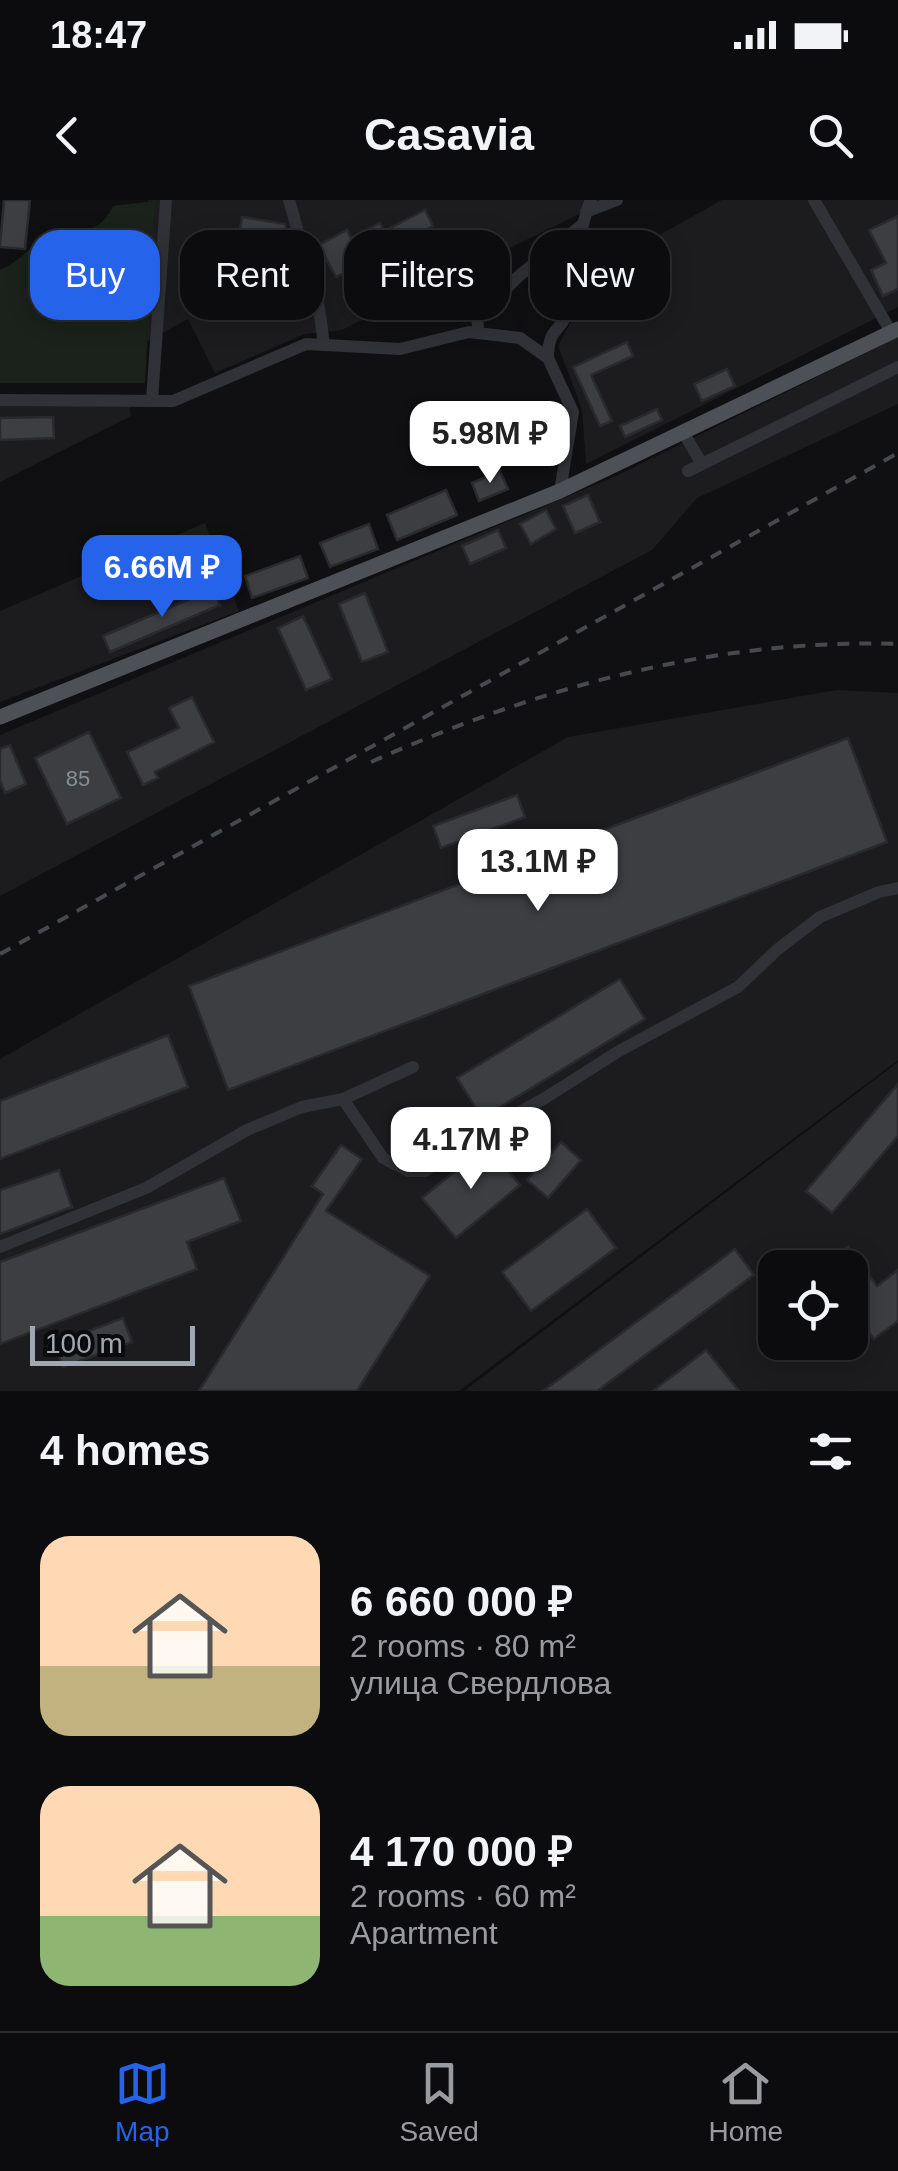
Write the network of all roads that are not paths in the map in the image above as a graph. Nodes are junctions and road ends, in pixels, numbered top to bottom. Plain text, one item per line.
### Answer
1 (166, 200) edge
2 (289, 200) edge
3 (616, 200) edge
4 (814, 200) edge
5 (586, 212) edge
6 (510, 285) edge
7 (477, 320) edge
8 (894, 330) edge
9 (478, 333) junction
10 (324, 345) junction
11 (548, 358) junction
12 (898, 367) edge
13 (0, 400) edge
14 (152, 400) junction
15 (683, 432) junction
16 (702, 464) junction
17 (688, 471) dead end
18 (560, 491) junction
19 (0, 718) edge
20 (898, 888) edge
21 (414, 1067) dead end
22 (342, 1099) junction
23 (0, 1248) edge

1 - 14 street
2 - 10 street
3 - 5 street
4 - 8 street
5 - 6 street
5 - 11 street
7 - 9 street
8 - 15 main road
9 - 10 street
9 - 11 street
10 - 14 street
11 - 18 street
12 - 16 street
13 - 14 street
15 - 16 street
15 - 18 main road
16 - 17 street
18 - 19 main road
20 - 22 street
21 - 22 street
22 - 23 street

